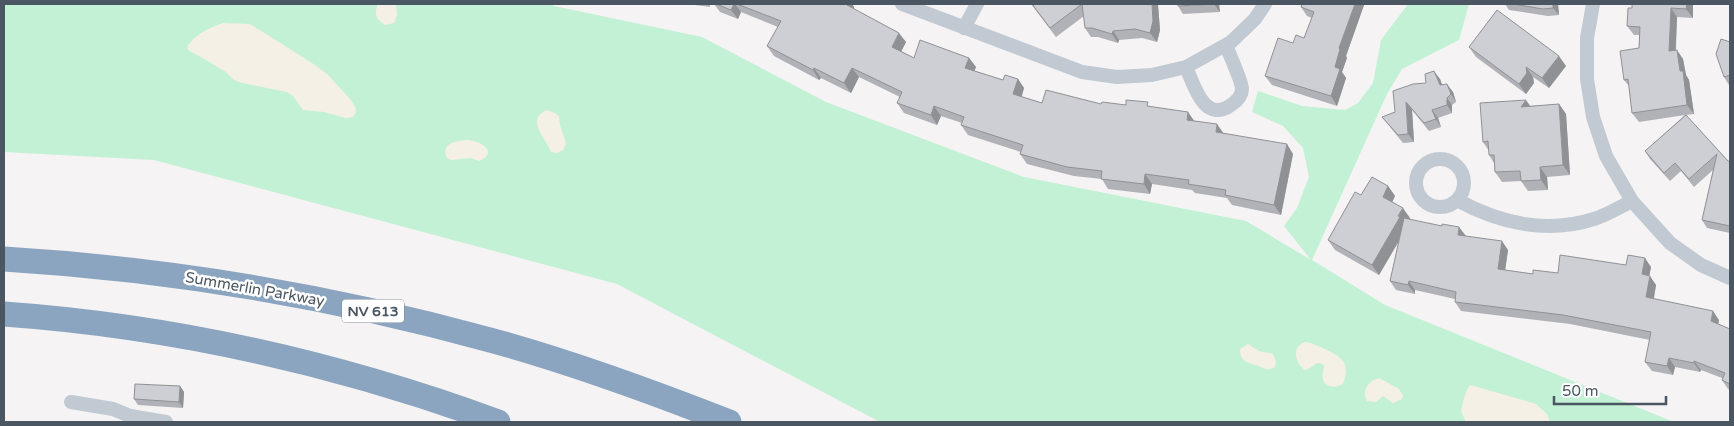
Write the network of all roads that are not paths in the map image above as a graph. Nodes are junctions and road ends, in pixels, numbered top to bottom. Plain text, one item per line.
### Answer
1 (902, 4) edge
2 (977, 4) edge
3 (1265, 4) edge
4 (1593, 4) edge
5 (964, 28) junction
6 (1226, 45) junction
7 (1186, 67) junction
8 (1457, 200) dead end
9 (1632, 201) junction
10 (4, 259) edge
11 (1730, 278) edge
12 (4, 314) edge
13 (71, 402) dead end
14 (166, 422) edge
15 (498, 422) edge
16 (729, 422) edge

1 - 5 street
2 - 5 street
3 - 6 street
4 - 9 street
5 - 7 street
6 - 7 street
6 - 7 street
8 - 9 street
9 - 11 street
10 - 16 highway, Summerlin Parkway / NV 613
12 - 15 highway
13 - 14 street

